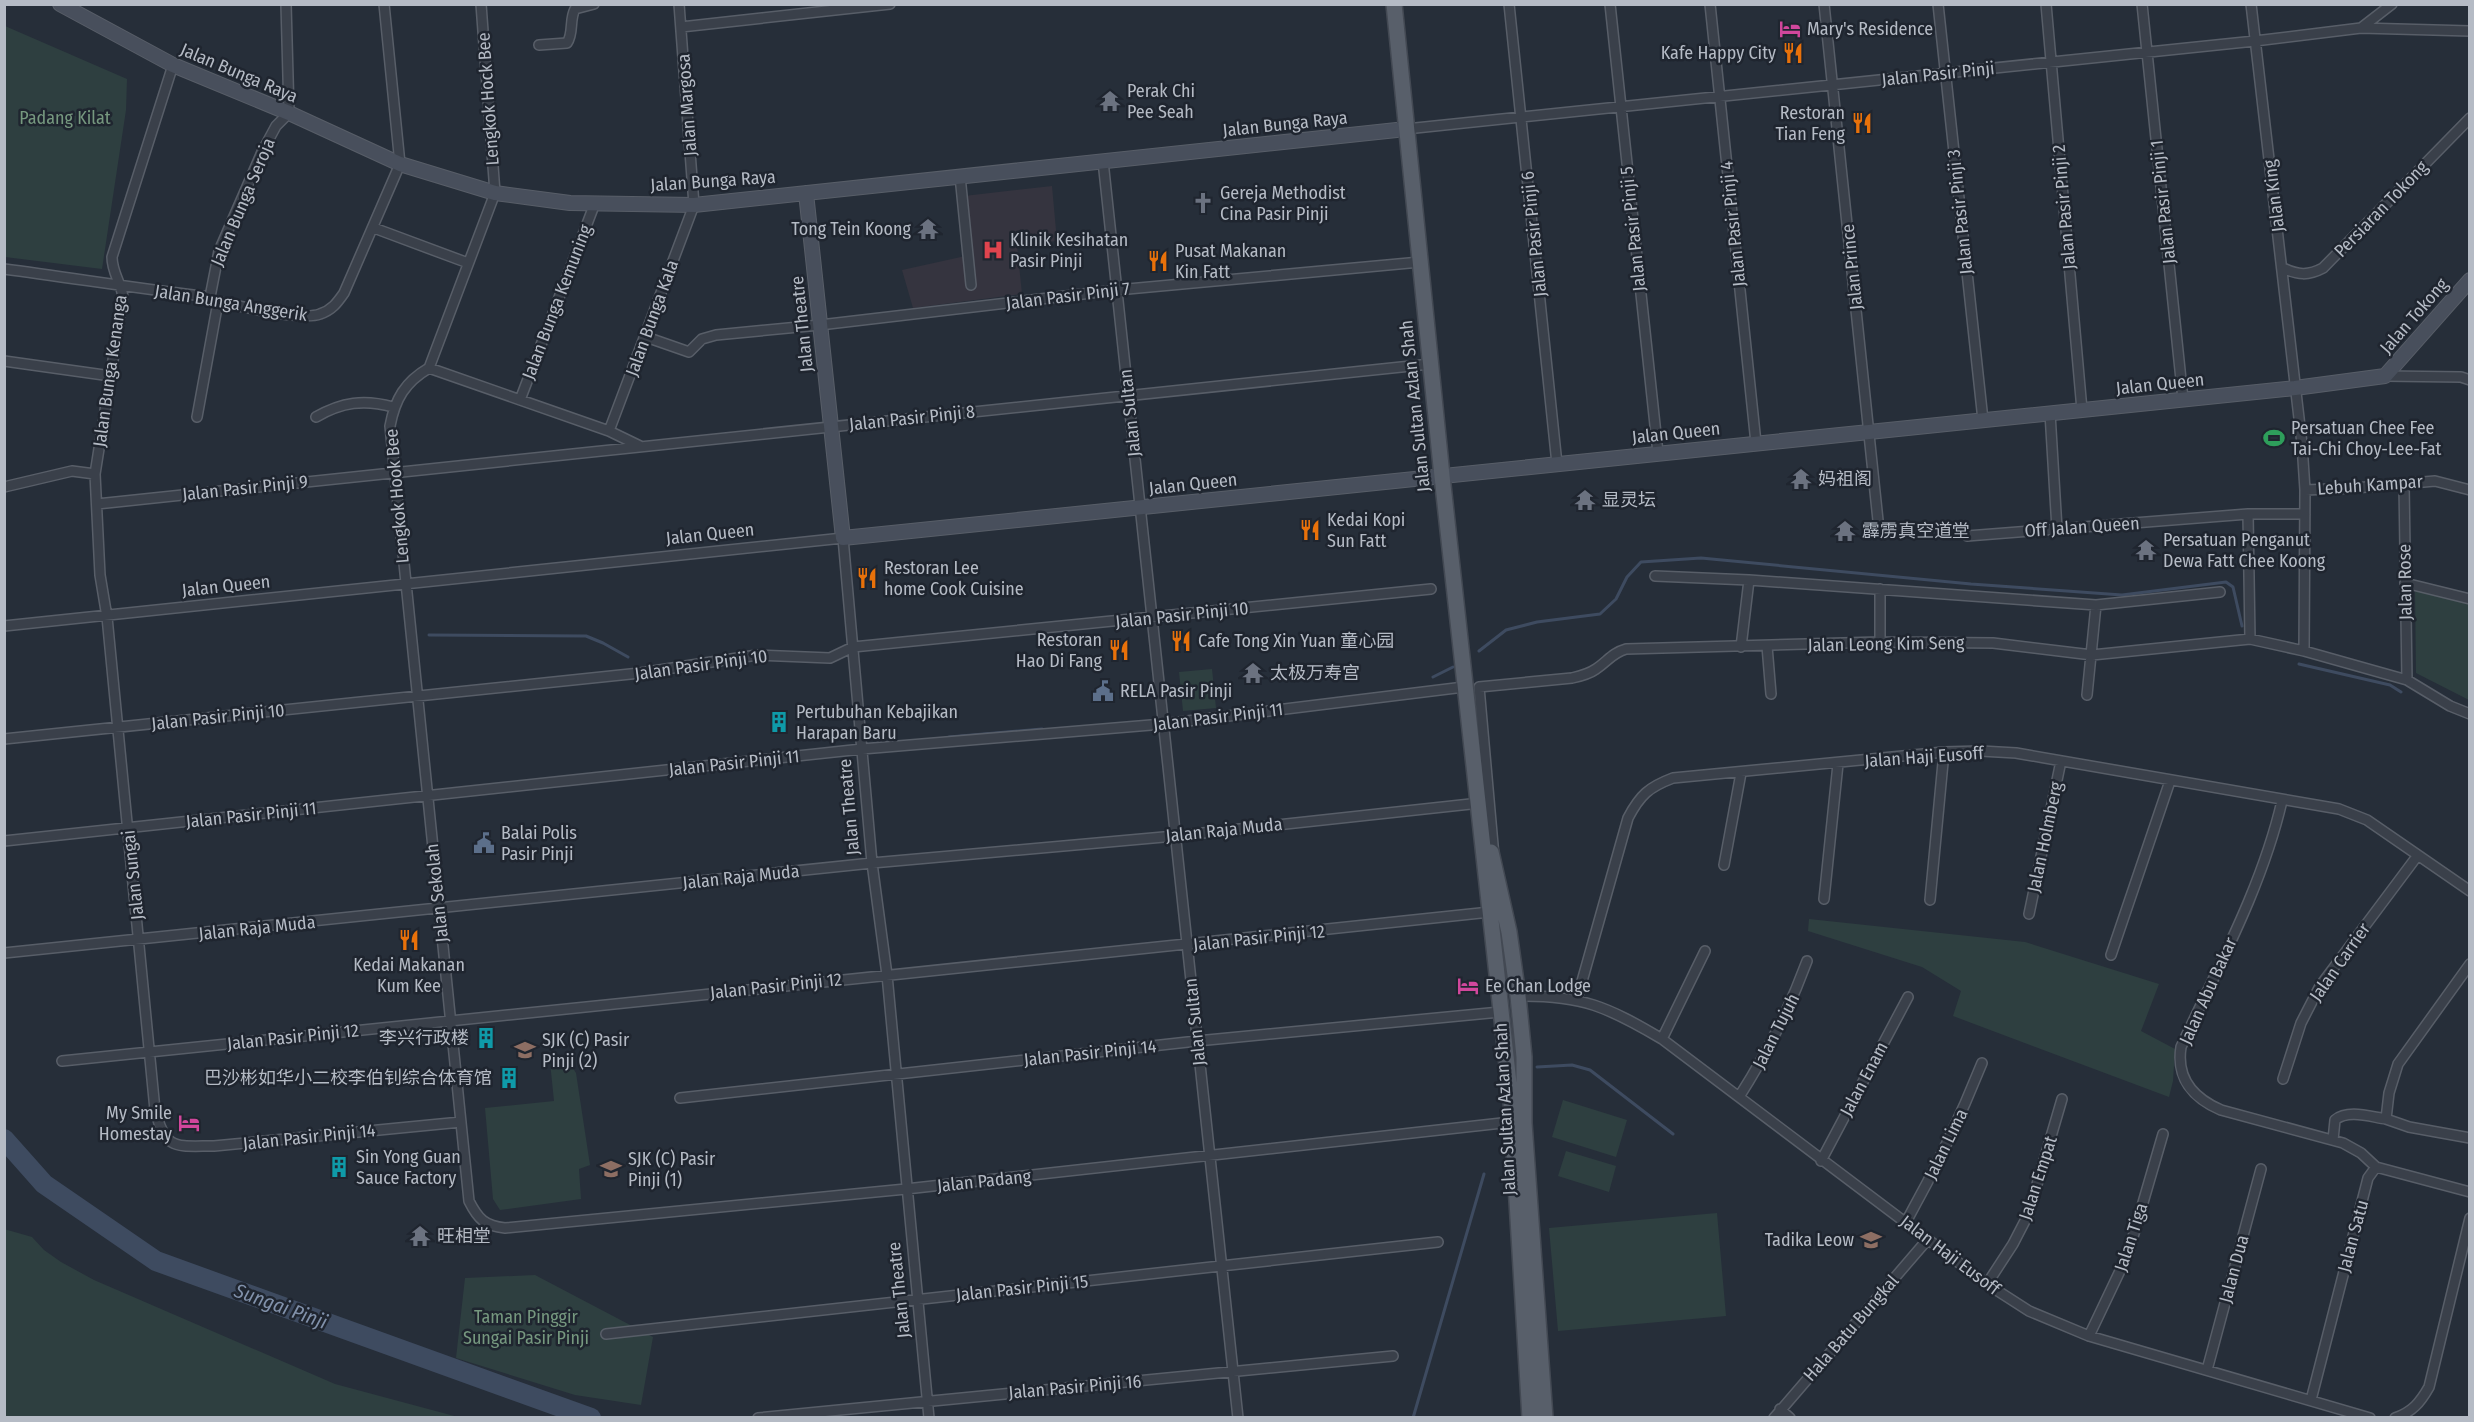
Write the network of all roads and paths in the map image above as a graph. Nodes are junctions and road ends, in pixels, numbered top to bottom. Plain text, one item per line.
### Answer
1 (60, 4) edge
2 (286, 4) edge
3 (384, 4) edge
4 (481, 4) edge
5 (594, 4) edge
6 (679, 4) edge
7 (1394, 4) edge
8 (1509, 4) edge
9 (1610, 4) edge
10 (1710, 4) edge
11 (1824, 4) edge
12 (1938, 4) edge
13 (2046, 4) edge
14 (2142, 4) edge
15 (2251, 4) edge
16 (2392, 4) edge
17 (888, 5) edge
18 (681, 27) junction
19 (2361, 28) junction
20 (2469, 31) edge
21 (2255, 41) junction
22 (539, 45) dead end
23 (2148, 52) junction
24 (2051, 62) junction
25 (173, 65) junction
26 (1945, 73) junction
27 (1832, 85) junction
28 (1720, 96) junction
29 (1620, 107) junction
30 (289, 113) junction
31 (1522, 117) junction
32 (2469, 118) edge
33 (1406, 129) junction
34 (1103, 161) junction
35 (400, 164) junction
36 (960, 176) junction
37 (495, 193) junction
38 (806, 193) junction
39 (595, 203) junction
40 (694, 204) junction
41 (374, 228) junction
42 (1420, 262) junction
43 (468, 263) junction
44 (2283, 268) junction
45 (4, 269) edge
46 (2469, 280) edge
47 (972, 285) dead end
48 (122, 287) junction
49 (1117, 290) junction
50 (214, 299) junction
51 (820, 326) junction
52 (646, 337) junction
53 (4, 361) edge
54 (1430, 364) junction
55 (429, 368) junction
56 (111, 376) junction
57 (2385, 376) junction
58 (2469, 380) edge
59 (2295, 388) junction
60 (1128, 395) junction
61 (2183, 399) junction
62 (520, 400) junction
63 (393, 407) junction
64 (2082, 410) junction
65 (2050, 413) junction
66 (197, 417) dead end
67 (316, 417) dead end
68 (1983, 420) junction
69 (831, 427) junction
70 (609, 431) junction
71 (1870, 432) junction
72 (1756, 443) junction
73 (641, 446) junction
74 (1658, 453) junction
75 (1557, 464) junction
76 (393, 472) junction
77 (95, 474) junction
78 (1442, 476) junction
79 (2404, 484) junction
80 (4, 487) edge
81 (2305, 490) junction
82 (2469, 490) edge
83 (97, 504) junction
84 (1140, 507) junction
85 (2248, 514) junction
86 (2305, 514) junction
87 (2057, 529) junction
88 (1879, 530) dead end
89 (1967, 536) dead end
90 (843, 538) junction
91 (1655, 576) dead end
92 (1749, 580) junction
93 (2405, 583) junction
94 (405, 586) junction
95 (1431, 589) dead end
96 (1880, 589) junction
97 (2220, 592) dead end
98 (2469, 599) edge
99 (2096, 605) junction
100 (107, 617) junction
101 (1152, 618) junction
102 (4, 626) edge
103 (2250, 639) junction
104 (1880, 642) junction
105 (853, 646) junction
106 (1767, 646) junction
107 (1741, 647) junction
108 (2304, 651) junction
109 (2092, 655) junction
110 (2407, 680) junction
111 (1464, 687) junction
112 (1771, 694) dead end
113 (2087, 695) dead end
114 (416, 697) junction
115 (2469, 714) edge
116 (1163, 724) junction
117 (118, 728) junction
118 (4, 739) edge
119 (862, 749) junction
120 (1944, 752) junction
121 (2061, 761) junction
122 (1838, 764) junction
123 (1741, 773) junction
124 (2170, 781) junction
125 (427, 795) junction
126 (2282, 801) junction
127 (1483, 802) junction
128 (128, 828) junction
129 (1175, 836) junction
130 (4, 841) edge
131 (2418, 855) junction
132 (872, 863) junction
133 (1724, 865) dead end
134 (2469, 891) edge
135 (1824, 899) dead end
136 (1930, 900) dead end
137 (439, 909) junction
138 (1490, 912) junction
139 (2029, 914) dead end
140 (139, 940) junction
141 (1187, 946) junction
142 (1705, 951) dead end
143 (4, 953) edge
144 (2111, 955) dead end
145 (1807, 961) dead end
146 (2469, 964) edge
147 (887, 975) junction
148 (1518, 996) junction
149 (1908, 997) dead end
150 (1577, 999) junction
151 (1500, 1012) junction
152 (450, 1020) junction
153 (1662, 1039) junction
154 (1197, 1041) junction
155 (150, 1052) junction
156 (62, 1061) dead end
157 (1982, 1063) dead end
158 (896, 1075) junction
159 (2283, 1079) dead end
160 (1739, 1097) junction
161 (680, 1098) dead end
162 (2062, 1099) dead end
163 (1511, 1101) junction
164 (2386, 1119) junction
165 (461, 1122) junction
166 (1511, 1122) junction
167 (162, 1133) joint
168 (2163, 1134) dead end
169 (2469, 1138) edge
170 (2333, 1140) junction
171 (1210, 1157) junction
172 (1821, 1161) junction
173 (2376, 1167) junction
174 (2261, 1169) dead end
175 (906, 1189) junction
176 (2469, 1192) edge
177 (469, 1201) joint
178 (2469, 1218) edge
179 (1906, 1222) junction
180 (1928, 1239) junction
181 (1438, 1242) dead end
182 (1222, 1266) junction
183 (1987, 1284) junction
184 (918, 1299) junction
185 (606, 1334) dead end
186 (2090, 1336) junction
187 (1393, 1356) dead end
188 (2207, 1370) junction
189 (1233, 1372) junction
190 (2311, 1400) junction
191 (928, 1401) junction
192 (2332, 1407) junction
193 (1780, 1409) junction
194 (758, 1418) edge
195 (929, 1418) edge
196 (1238, 1418) edge
197 (1530, 1418) edge
198 (1545, 1418) edge
199 (1773, 1418) edge
200 (1790, 1418) edge
201 (2328, 1418) edge
202 (2370, 1418) edge
203 (2395, 1418) edge

1 - 25 main road, Jalan Bunga Raya
2 - 30 street
3 - 35 street
4 - 37 street, Lengkok Hock Bee
5 - 22 street
6 - 18 street, Jalan Margosa
7 - 33 main road, Jalan Sultan Azlan Shah
8 - 31 street, Jalan Pasir Pinji 6
9 - 29 street, Jalan Pasir Pinji 5
10 - 28 street, Jalan Pasir Pinji 4
11 - 27 street, Jalan Prince
12 - 26 street, Jalan Pasir Pinji 3
13 - 24 street, Jalan Pasir Pinji 2
14 - 23 street, Jalan Pasir Pinji 1
15 - 21 street, Jalan King
16 - 19 street
17 - 18 street
18 - 40 street, Jalan Margosa
19 - 20 street, Jalan Pasir Pinji
19 - 21 street, Jalan Pasir Pinji
21 - 23 street, Jalan Pasir Pinji
21 - 44 street, Jalan King
23 - 24 street, Jalan Pasir Pinji
23 - 61 street, Jalan Pasir Pinji 1
24 - 26 street, Jalan Pasir Pinji
24 - 64 street, Jalan Pasir Pinji 2
25 - 30 main road, Jalan Bunga Raya
25 - 48 street, Jalan Bunga Kenanga
26 - 27 street, Jalan Pasir Pinji
26 - 68 street, Jalan Pasir Pinji 3
27 - 28 street, Jalan Pasir Pinji
27 - 71 street, Jalan Prince
28 - 29 street, Jalan Pasir Pinji
28 - 72 street, Jalan Pasir Pinji 4
29 - 31 street, Jalan Pasir Pinji
29 - 74 street, Jalan Pasir Pinji 5
30 - 35 main road, Jalan Bunga Raya
30 - 50 street, Jalan Bunga Seroja
31 - 33 street, Jalan Pasir Pinji
31 - 75 street, Jalan Pasir Pinji 6
32 - 44 street, Persiaran Tokong
33 - 34 main road, Jalan Bunga Raya
33 - 42 main road, Jalan Sultan Azlan Shah
34 - 36 main road, Jalan Bunga Raya
34 - 49 street, Jalan Sultan
35 - 37 main road, Jalan Bunga Raya
35 - 41 street, Jalan Bunga Anggerik
36 - 38 main road, Jalan Bunga Raya
36 - 47 street
37 - 39 main road, Jalan Bunga Raya
37 - 43 street
38 - 40 main road, Jalan Bunga Raya
38 - 51 main road, Jalan Theatre
39 - 40 main road, Jalan Bunga Raya
39 - 62 street, Jalan Bunga Kemuning
40 - 52 street, Jalan Bunga Kala
41 - 43 street
41 - 50 street, Jalan Bunga Anggerik
42 - 49 street, Jalan Pasir Pinji 7
42 - 54 main road, Jalan Sultan Azlan Shah
43 - 55 street
44 - 59 street, Jalan King
45 - 48 street, Jalan Bunga Anggerik
46 - 57 main road, Jalan Tokong
48 - 50 street, Jalan Bunga Anggerik
48 - 56 street, Jalan Bunga Kenanga
49 - 51 street, Jalan Pasir Pinji 7
49 - 60 street, Jalan Sultan
50 - 66 street, Jalan Bunga Seroja
51 - 52 street, Jalan Pasir Pinji 7
51 - 69 main road, Jalan Theatre
52 - 70 street, Jalan Bunga Kala
53 - 56 street
54 - 60 street, Jalan Pasir Pinji 8
54 - 78 main road, Jalan Sultan Azlan Shah
55 - 62 street
55 - 63 street
56 - 77 street, Jalan Bunga Kenanga
57 - 58 street
57 - 59 main road, Jalan Queen
59 - 61 main road, Jalan Queen
59 - 81 street, Jalan King
60 - 69 street, Jalan Pasir Pinji 8
60 - 84 street, Jalan Sultan
61 - 64 main road, Jalan Queen
62 - 70 street
63 - 67 street
63 - 76 street, Lengkok Hook Bee
64 - 65 main road, Jalan Queen
65 - 68 main road, Jalan Queen
65 - 87 street
68 - 71 main road, Jalan Queen
69 - 73 street, Jalan Pasir Pinji 8
69 - 90 main road, Jalan Theatre
70 - 73 street
71 - 72 main road, Jalan Queen
71 - 88 street, Jalan Prince
72 - 74 main road, Jalan Queen
73 - 76 street, Jalan Pasir Pinji 8
74 - 75 main road, Jalan Queen
75 - 78 main road, Jalan Queen
76 - 83 street, Jalan Pasir Pinji 9
76 - 94 street, Lengkok Hook Bee
77 - 80 street
77 - 83 street, Jalan Bunga Kenanga
78 - 84 main road, Jalan Queen
78 - 111 main road, Jalan Sultan Azlan Shah
79 - 81 street, Lebuh Kampar
79 - 82 street, Lebuh Kampar
79 - 93 street, Jalan Rose
81 - 86 street, Jalan King
83 - 100 street, Jalan Bunga Kenanga
84 - 90 main road, Jalan Queen
84 - 101 street, Jalan Sultan
85 - 86 street, Off Jalan Queen
85 - 87 street, Off Jalan Queen
85 - 103 street
86 - 108 street, Jalan King
87 - 89 street, Off Jalan Queen
90 - 94 street, Jalan Queen
90 - 105 street, Jalan Theatre
91 - 92 street
92 - 96 street
92 - 107 street
93 - 98 street
93 - 110 street, Jalan Rose
94 - 100 street, Jalan Queen
94 - 114 street, Jalan Sekolah
95 - 101 street, Jalan Pasir Pinji 10
96 - 99 street
96 - 104 street
97 - 99 street
99 - 109 street
100 - 102 street, Jalan Queen
100 - 117 street, Jalan Sungai
101 - 105 street, Jalan Pasir Pinji 10
101 - 116 street, Jalan Sultan
103 - 108 street, Jalan Leong Kim Seng
103 - 109 street, Jalan Leong Kim Seng
104 - 106 street, Jalan Leong Kim Seng
104 - 109 street, Jalan Leong Kim Seng
105 - 114 street, Jalan Pasir Pinji 10
105 - 119 street, Jalan Theatre
106 - 107 street, Jalan Leong Kim Seng
106 - 112 street
107 - 127 street, Jalan Leong Kim Seng
108 - 110 street, Jalan Leong Kim Seng
109 - 113 street
110 - 115 street, Jalan Leong Kim Seng
111 - 116 street, Jalan Pasir Pinji 11
111 - 127 main road, Jalan Sultan Azlan Shah
114 - 117 street, Jalan Pasir Pinji 10
114 - 125 street, Jalan Sekolah
116 - 119 street, Jalan Pasir Pinji 11
116 - 129 street, Jalan Sultan
117 - 118 street, Jalan Pasir Pinji 10
117 - 128 street, Jalan Sungai
119 - 125 street, Jalan Pasir Pinji 11
119 - 132 street, Jalan Theatre
120 - 121 street, Jalan Haji Eusoff
120 - 122 street, Jalan Haji Eusoff
120 - 136 street
121 - 124 street, Jalan Haji Eusoff
121 - 139 street, Jalan Holmberg
122 - 123 street, Jalan Haji Eusoff
122 - 135 street
123 - 133 street
123 - 150 street, Jalan Haji Eusoff
124 - 126 street, Jalan Haji Eusoff
124 - 144 street
125 - 128 street, Jalan Pasir Pinji 11
125 - 137 street, Jalan Sekolah
126 - 131 street, Jalan Haji Eusoff
126 - 170 street, Jalan Abu Bakar
127 - 129 street, Jalan Raja Muda
127 - 138 main road, Jalan Sultan Azlan Shah
127 - 148 main road, Jalan Sultan Azlan Shah
128 - 130 street, Jalan Pasir Pinji 11
128 - 140 street, Jalan Sungai
129 - 132 street, Jalan Raja Muda
129 - 141 street, Jalan Sultan
131 - 134 street, Jalan Haji Eusoff
131 - 159 street, Jalan Carrier
132 - 137 street, Jalan Raja Muda
132 - 147 street, Jalan Theatre
137 - 140 street, Jalan Raja Muda
137 - 152 street, Jalan Sekolah
138 - 141 street, Jalan Pasir Pinji 12
138 - 148 main road
138 - 151 main road, Jalan Sultan Azlan Shah
140 - 143 street, Jalan Raja Muda
140 - 155 street, Jalan Sungai
141 - 147 street, Jalan Pasir Pinji 12
141 - 154 street, Jalan Sultan
142 - 153 street
145 - 160 street, Jalan Tujuh
146 - 164 street
147 - 152 street, Jalan Pasir Pinji 12
147 - 158 street, Jalan Theatre
148 - 150 street, Jalan Haji Eusoff
148 - 163 main road
148 - 198 main road, Jalan Sultan Azlan Shah
149 - 172 street, Jalan Enam
150 - 153 street, Jalan Haji Eusoff
151 - 154 street, Jalan Pasir Pinji 14
151 - 163 main road, Jalan Sultan Azlan Shah
152 - 155 street, Jalan Pasir Pinji 12
152 - 165 street, Jalan Sekolah
153 - 160 street, Jalan Haji Eusoff
154 - 158 street, Jalan Pasir Pinji 14
154 - 171 street, Jalan Sultan
155 - 156 street, Jalan Pasir Pinji 12
155 - 167 street, Jalan Sungai
157 - 179 street, Jalan Lima
158 - 161 street, Jalan Pasir Pinji 14
158 - 175 street, Jalan Theatre
160 - 172 street, Jalan Haji Eusoff
162 - 183 street, Jalan Empat
163 - 166 main road, Jalan Sultan Azlan Shah
164 - 169 street
164 - 170 street
165 - 167 street, Jalan Pasir Pinji 14
165 - 177 street, Jalan Sekolah
166 - 171 street, Jalan Padang
166 - 197 main road, Jalan Sultan Azlan Shah
168 - 186 street, Jalan Tiga
170 - 173 street, Jalan Abu Bakar
171 - 175 street, Jalan Padang
171 - 182 street, Jalan Sultan
172 - 179 street, Jalan Haji Eusoff
173 - 176 street
173 - 190 street, Jalan Satu
174 - 188 street, Jalan Dua
175 - 177 street, Jalan Padang
175 - 184 street, Jalan Theatre
178 - 203 street
179 - 180 street, Jalan Haji Eusoff
180 - 183 street, Jalan Haji Eusoff
180 - 193 street, Hala Batu Bungkal
181 - 182 street, Jalan Pasir Pinji 15
182 - 184 street, Jalan Pasir Pinji 15
182 - 189 street, Jalan Sultan
183 - 186 street, Jalan Haji Eusoff
184 - 185 street, Jalan Pasir Pinji 15
184 - 191 street, Jalan Theatre
186 - 188 street, Jalan Haji Eusoff
187 - 189 street, Jalan Pasir Pinji 16
188 - 190 street, Jalan Haji Eusoff
189 - 191 street, Jalan Pasir Pinji 16
189 - 196 street, Jalan Sultan
190 - 192 street, Jalan Haji Eusoff
191 - 194 street, Jalan Pasir Pinji 16
191 - 195 street, Jalan Theatre
192 - 201 street
192 - 202 street, Jalan Haji Eusoff
193 - 199 street, Hala Batu Bungkal
193 - 200 street

